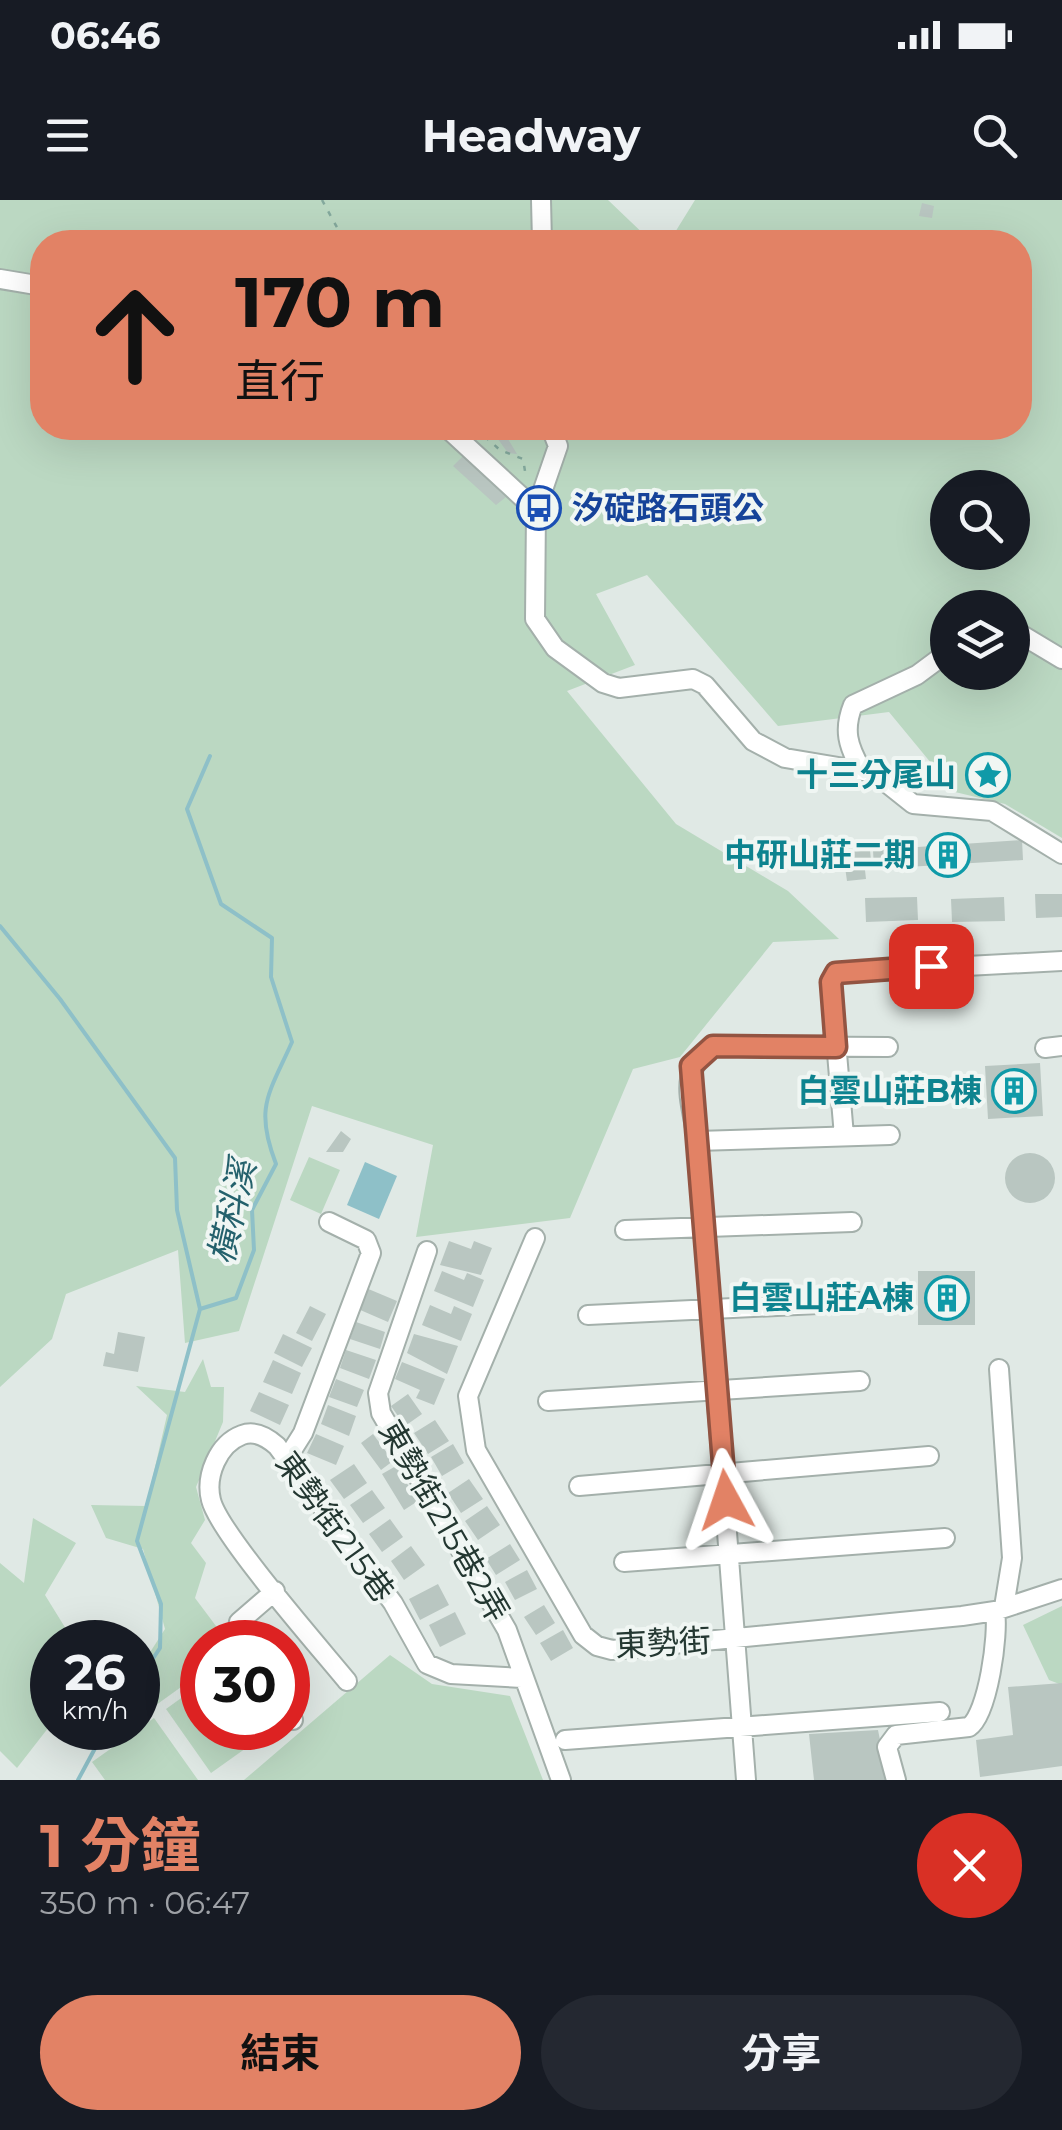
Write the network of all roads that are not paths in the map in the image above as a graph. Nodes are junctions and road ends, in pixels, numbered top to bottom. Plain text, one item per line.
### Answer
1 (541, 200) edge
2 (542, 230) edge
3 (0, 278) edge
4 (30, 284) edge
5 (460, 440) edge
6 (556, 440) edge
7 (536, 510) junction
8 (1030, 640) edge
9 (1062, 660) edge
10 (930, 665) edge
11 (860, 769) junction
12 (1062, 854) edge
13 (1062, 962) edge
14 (836, 1047) junction
15 (888, 1047) dead end
16 (890, 1135) dead end
17 (844, 1136) junction
18 (697, 1140) junction
19 (329, 1222) dead end
20 (852, 1222) dead end
21 (704, 1228) junction
22 (625, 1230) dead end
23 (535, 1238) dead end
24 (428, 1251) dead end
25 (859, 1302) dead end
26 (711, 1309) junction
27 (588, 1316) dead end
28 (999, 1369) dead end
29 (860, 1380) dead end
30 (717, 1390) junction
31 (548, 1401) dead end
32 (929, 1456) dead end
33 (286, 1460) junction
34 (724, 1474) junction
35 (579, 1486) dead end
36 (945, 1538) dead end
37 (730, 1554) junction
38 (624, 1562) dead end
39 (1062, 1589) edge
40 (275, 1591) junction
41 (1000, 1609) junction
42 (241, 1620) edge
43 (737, 1639) junction
44 (522, 1678) junction
45 (347, 1682) dead end
46 (940, 1712) dead end
47 (742, 1724) junction
48 (565, 1740) dead end
49 (561, 1780) edge
50 (746, 1780) edge
51 (896, 1780) edge

1 - 2 street
3 - 4 street
5 - 7 street
6 - 7 street
7 - 11 street
8 - 9 street
10 - 11 street
11 - 12 street
13 - 14 street
14 - 15 street
14 - 17 street
14 - 18 street
16 - 17 street
17 - 18 street
18 - 21 street
19 - 33 street
20 - 21 street
21 - 22 street
21 - 26 street
23 - 43 street, 東勢街
24 - 44 street, 東勢街215巷2弄
25 - 26 street
26 - 27 street
26 - 30 street
28 - 41 street
29 - 30 street
30 - 31 street
30 - 34 street
32 - 34 street
33 - 40 street, 東勢街215巷
33 - 44 street, 東勢街215巷
34 - 35 street
34 - 37 street
36 - 37 street
37 - 38 street
37 - 43 street
39 - 41 street, 東勢街
40 - 42 street
40 - 45 street, 東勢街215巷
41 - 43 street, 東勢街
41 - 51 street
43 - 47 street
44 - 49 street, 東勢街215巷2弄
46 - 47 street
47 - 48 street
47 - 50 street

